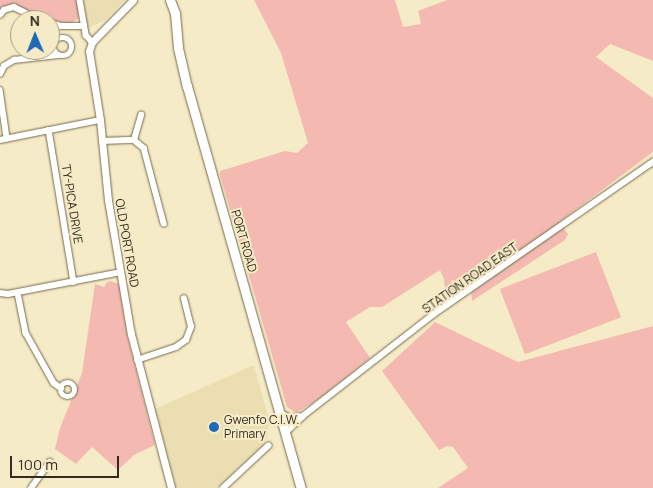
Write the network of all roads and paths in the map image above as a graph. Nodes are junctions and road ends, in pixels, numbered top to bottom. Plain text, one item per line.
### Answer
1 (80, 0) edge
2 (133, 0) edge
3 (170, 0) edge
4 (20, 10) edge
5 (0, 15) edge
6 (60, 26) edge
7 (84, 26) junction
8 (92, 42) junction
9 (14, 60) edge
10 (0, 74) edge
11 (0, 90) edge
12 (141, 115) dead end
13 (100, 120) junction
14 (49, 130) junction
15 (7, 138) junction
16 (0, 140) edge
17 (134, 140) junction
18 (102, 141) junction
19 (653, 162) edge
20 (164, 223) dead end
21 (121, 272) junction
22 (74, 282) junction
23 (0, 293) edge
24 (18, 293) junction
25 (184, 299) dead end
26 (137, 360) junction
27 (61, 388) dead end
28 (280, 413) junction
29 (303, 416) junction
30 (286, 433) junction
31 (268, 446) dead end
32 (50, 462) dead end
33 (31, 488) edge
34 (171, 488) edge
35 (223, 488) edge
36 (301, 488) edge

1 - 7 street, OLD PORT ROAD
2 - 8 street
3 - 28 main road, PORT ROAD
4 - 5 street
6 - 7 street
7 - 8 street, OLD PORT ROAD
8 - 13 street, OLD PORT ROAD
9 - 10 street
11 - 15 street
12 - 17 street
13 - 14 street
13 - 18 street, OLD PORT ROAD
14 - 15 street
14 - 22 street, TY-PICA DRIVE
15 - 16 street
17 - 18 street
17 - 20 street
18 - 21 street, OLD PORT ROAD
19 - 29 street, STATION ROAD EAST
21 - 22 street
21 - 26 street, OLD PORT ROAD
22 - 24 street
23 - 24 street
24 - 27 street
25 - 26 street
26 - 34 street, OLD PORT ROAD
28 - 29 street
28 - 30 main road, PORT ROAD
29 - 30 street, STATION ROAD EAST
30 - 36 main road, PORT ROAD
31 - 35 street
32 - 33 street

